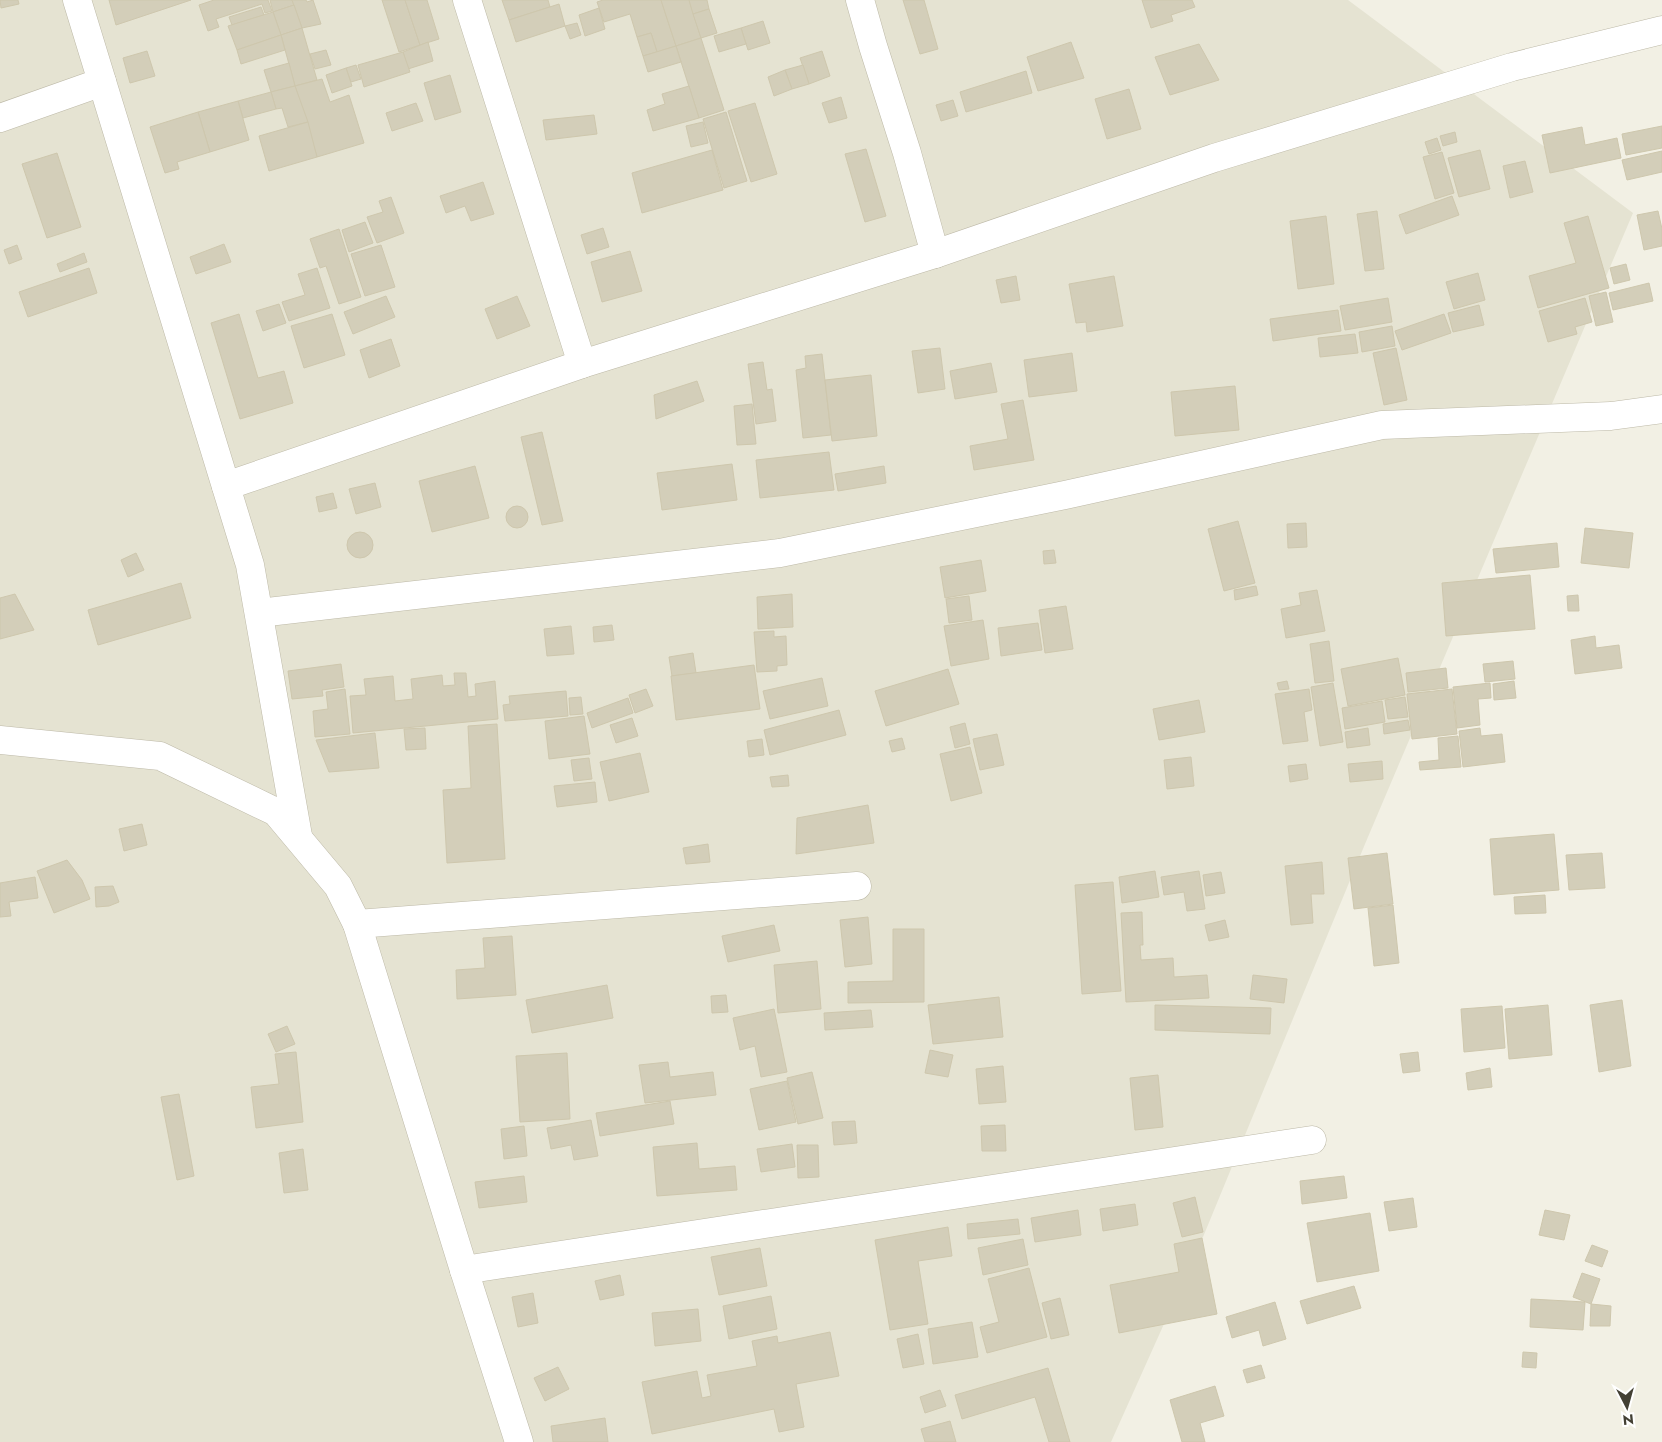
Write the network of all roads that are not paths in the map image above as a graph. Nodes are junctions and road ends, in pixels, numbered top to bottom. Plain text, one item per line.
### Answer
1 (77, 0) edge
2 (467, 0) edge
3 (860, 0) edge
4 (1662, 30) edge
5 (102, 82) junction
6 (0, 118) edge
7 (935, 254) junction
8 (582, 364) junction
9 (1662, 410) edge
10 (226, 486) junction
11 (259, 613) junction
12 (0, 740) edge
13 (298, 838) junction
14 (856, 886) dead end
15 (356, 924) junction
16 (1312, 1140) dead end
17 (464, 1270) junction
18 (519, 1442) edge

1 - 5 street
2 - 8 street
3 - 7 street
4 - 7 street
5 - 6 street
5 - 10 street
7 - 8 street
8 - 10 street
9 - 11 street
10 - 11 street
11 - 13 street
12 - 13 street
13 - 15 street
14 - 15 street
15 - 17 street
16 - 17 street
17 - 18 street

